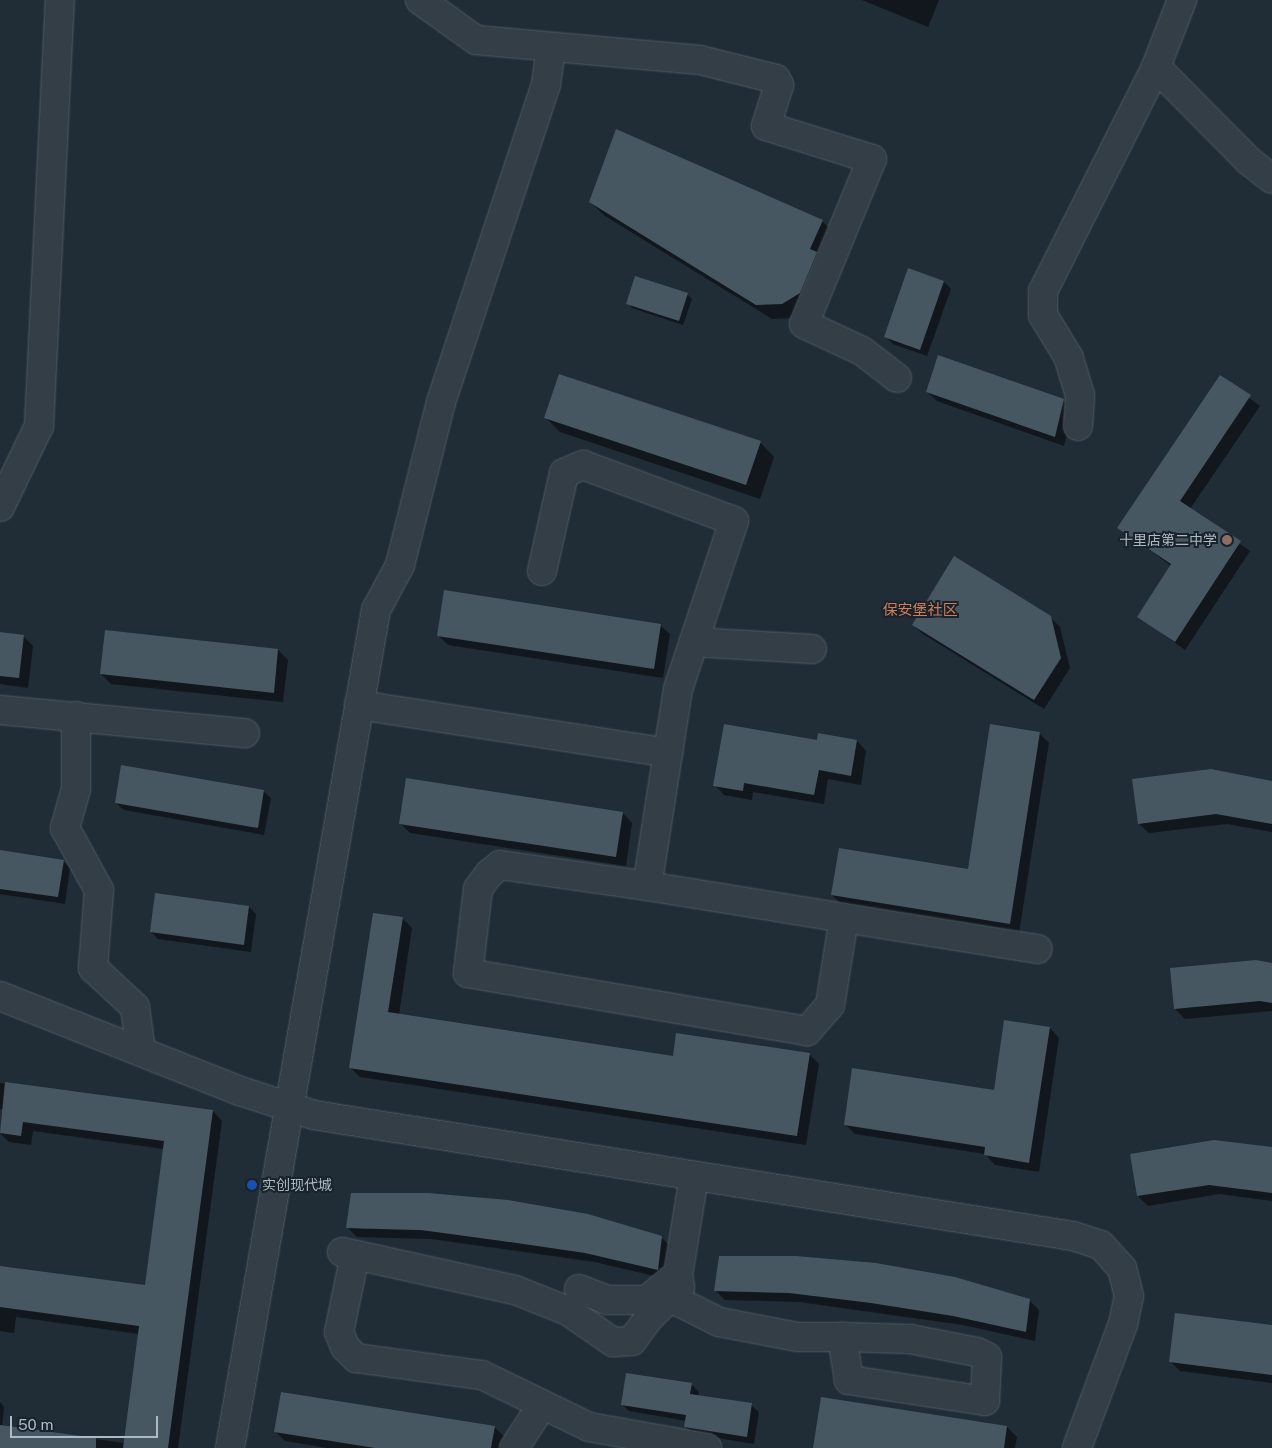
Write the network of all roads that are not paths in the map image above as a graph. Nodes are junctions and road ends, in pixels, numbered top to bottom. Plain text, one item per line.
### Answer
1 (60, 0) edge
2 (420, 0) edge
3 (1182, 0) edge
4 (551, 48) junction
5 (1156, 67) junction
6 (1272, 179) edge
7 (897, 378) dead end
8 (1078, 426) dead end
9 (0, 507) edge
10 (542, 571) dead end
11 (694, 642) junction
12 (812, 649) dead end
13 (359, 705) junction
14 (0, 710) edge
15 (76, 716) junction
16 (244, 732) dead end
17 (668, 752) junction
18 (647, 886) junction
19 (844, 918) junction
20 (1038, 949) dead end
21 (0, 996) edge
22 (141, 1052) junction
23 (290, 1106) junction
24 (694, 1176) junction
25 (674, 1286) junction
26 (579, 1290) dead end
27 (842, 1337) junction
28 (542, 1405) junction
29 (230, 1448) edge
30 (514, 1448) edge
31 (701, 1448) edge
32 (1076, 1448) edge

1 - 9 street
2 - 4 street
3 - 5 street
4 - 7 street
4 - 13 street
5 - 6 street
5 - 8 street
10 - 11 street
11 - 12 street
11 - 17 street
13 - 17 street
13 - 23 street
14 - 15 street
15 - 16 street
15 - 22 street
17 - 18 street
18 - 19 street
18 - 19 street
19 - 20 street
21 - 22 street
22 - 23 street
23 - 24 street
23 - 29 street
24 - 25 street
24 - 32 street
25 - 26 street
25 - 27 street
25 - 28 street
27 - 27 street
28 - 30 street
28 - 31 street

